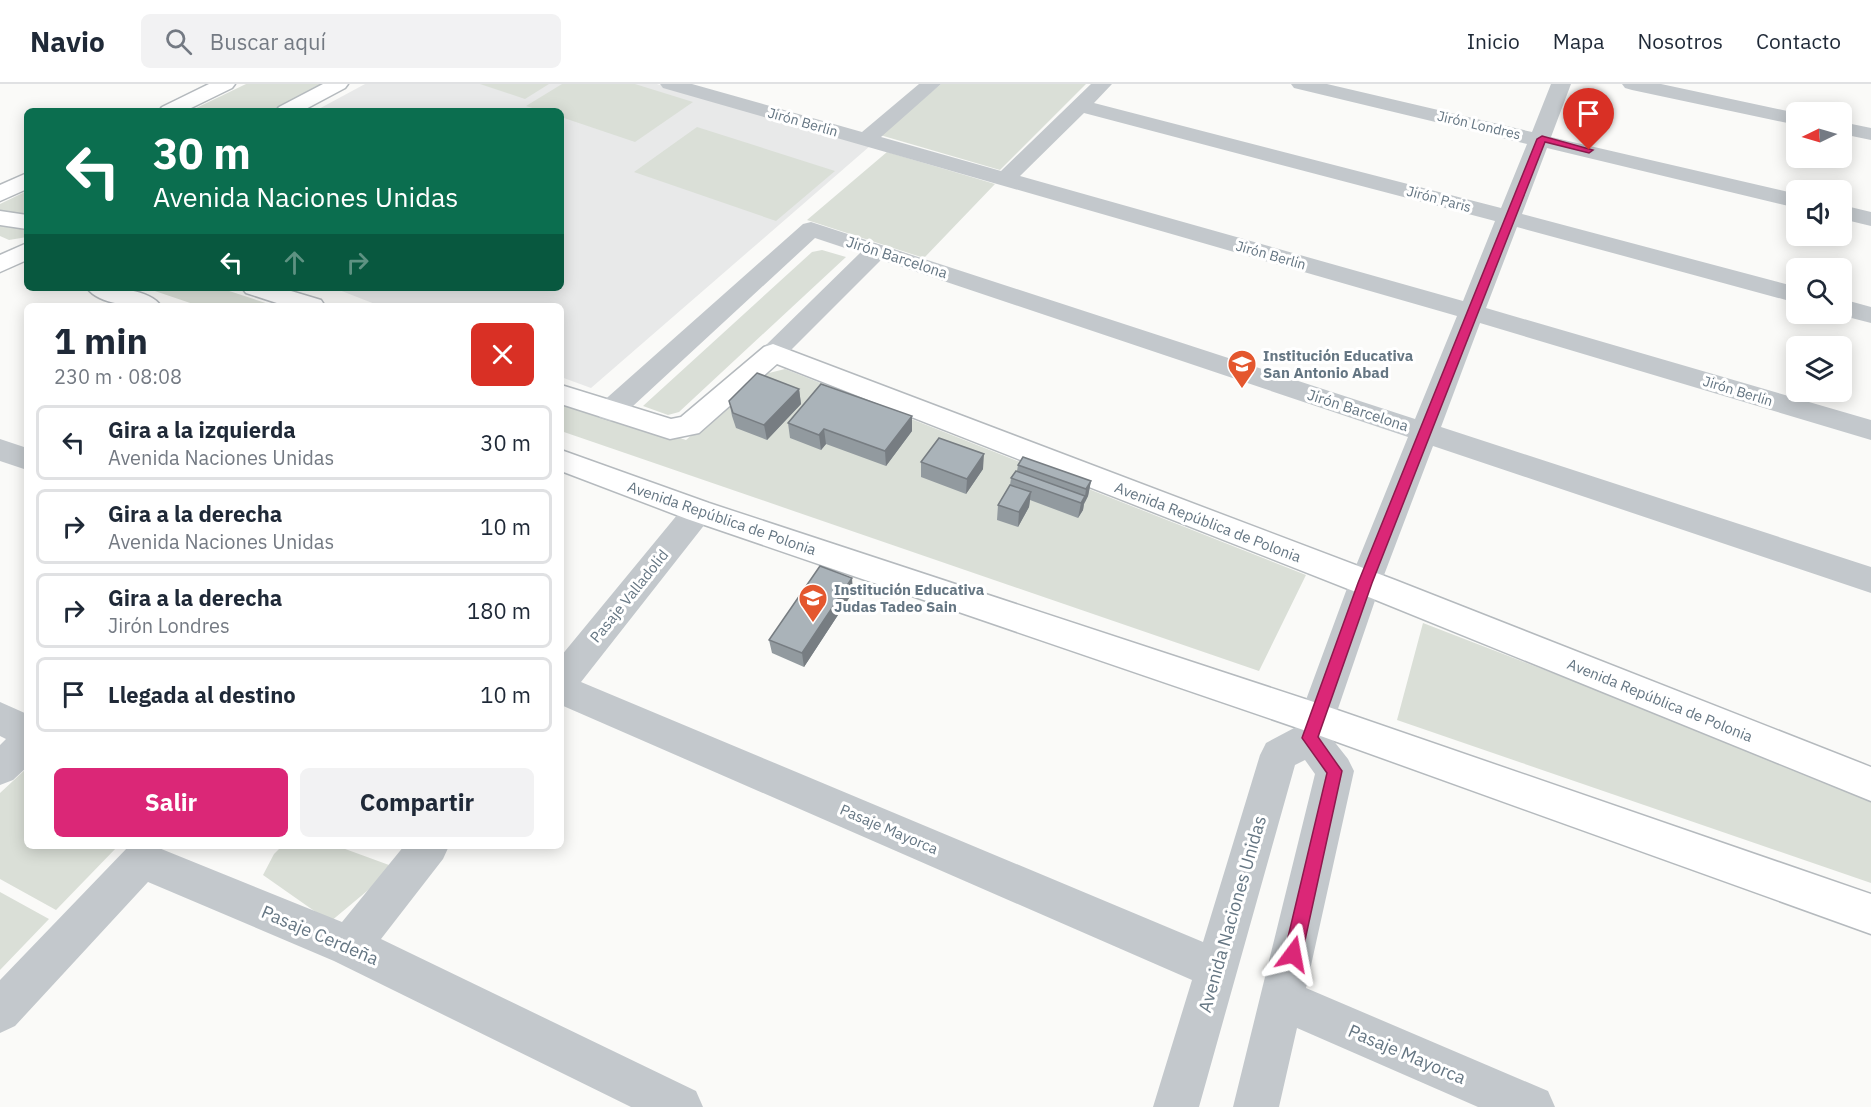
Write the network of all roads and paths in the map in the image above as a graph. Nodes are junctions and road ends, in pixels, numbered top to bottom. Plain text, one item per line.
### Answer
1 (225, 84) edge
2 (338, 84) edge
3 (670, 84) edge
4 (931, 84) edge
5 (1102, 84) edge
6 (1301, 84) edge
7 (1561, 84) edge
8 (1632, 84) edge
9 (1080, 106) junction
10 (175, 108) edge
11 (292, 108) edge
12 (1786, 117) edge
13 (1852, 130) edge
14 (1871, 134) edge
15 (1542, 139) junction
16 (866, 140) junction
17 (1004, 180) junction
18 (24, 182) edge
19 (0, 194) edge
20 (1786, 198) edge
21 (1852, 214) edge
22 (1510, 218) junction
23 (0, 219) edge
24 (1871, 219) edge
25 (24, 222) edge
26 (876, 251) junction
27 (108, 291) edge
28 (264, 291) edge
29 (1786, 292) edge
30 (140, 303) edge
31 (302, 303) edge
32 (1852, 310) edge
33 (1471, 311) junction
34 (1871, 315) edge
35 (773, 352) junction
36 (564, 395) edge
37 (610, 411) junction
38 (1871, 430) edge
39 (1424, 432) junction
40 (0, 449) edge
41 (24, 459) edge
42 (564, 461) edge
43 (698, 511) junction
44 (1871, 580) edge
45 (1365, 583) junction
46 (564, 677) edge
47 (564, 690) edge
48 (0, 718) edge
49 (1313, 729) junction
50 (24, 730) edge
51 (24, 747) edge
52 (0, 768) edge
53 (1871, 784) edge
54 (427, 849) edge
55 (1871, 914) edge
56 (349, 946) junction
57 (1216, 969) junction
58 (1282, 1000) junction
59 (0, 1011) edge
60 (680, 1107) edge
61 (1176, 1107) edge
62 (1256, 1107) edge
63 (1532, 1107) edge

1 - 10 main road
2 - 11 main road
3 - 16 street, Jirón Berlin
4 - 16 street
5 - 9 street
6 - 15 street, Jirón Londres
7 - 15 street
8 - 12 street
9 - 17 street
9 - 22 street, Jirón Paris
13 - 14 street
15 - 20 street, Jirón Londres
15 - 22 street
16 - 17 street, Jirón Berlin
17 - 33 street, Jirón Berlin
18 - 19 main road
21 - 24 street
22 - 29 street, Jirón Paris
22 - 33 street
23 - 25 main road
26 - 35 street
26 - 37 street, Jirón Barcelona
26 - 39 street, Jirón Barcelona
27 - 30 main road
28 - 31 main road
32 - 34 street
33 - 38 street, Jirón Berlin
33 - 39 street
35 - 37 main road
35 - 45 main road, Avenida República de Polonia
36 - 37 main road
39 - 44 street, Jirón Barcelona
39 - 45 street
40 - 41 street
42 - 43 main road, Avenida República de Polonia
43 - 46 street, Pasaje Valladolid
43 - 49 main road, Avenida República de Polonia
45 - 49 street
45 - 53 main road, Avenida República de Polonia
47 - 57 street, Pasaje Mayorca
48 - 50 street
49 - 55 main road, Avenida República de Polonia
49 - 57 street, Avenida Naciones Unidas
49 - 58 street
51 - 52 street
54 - 56 street
56 - 59 street, Pasaje Cerdeña
56 - 60 street, Pasaje Cerdeña
57 - 61 street, Avenida Naciones Unidas
58 - 62 street
58 - 63 street, Pasaje Mayorca

